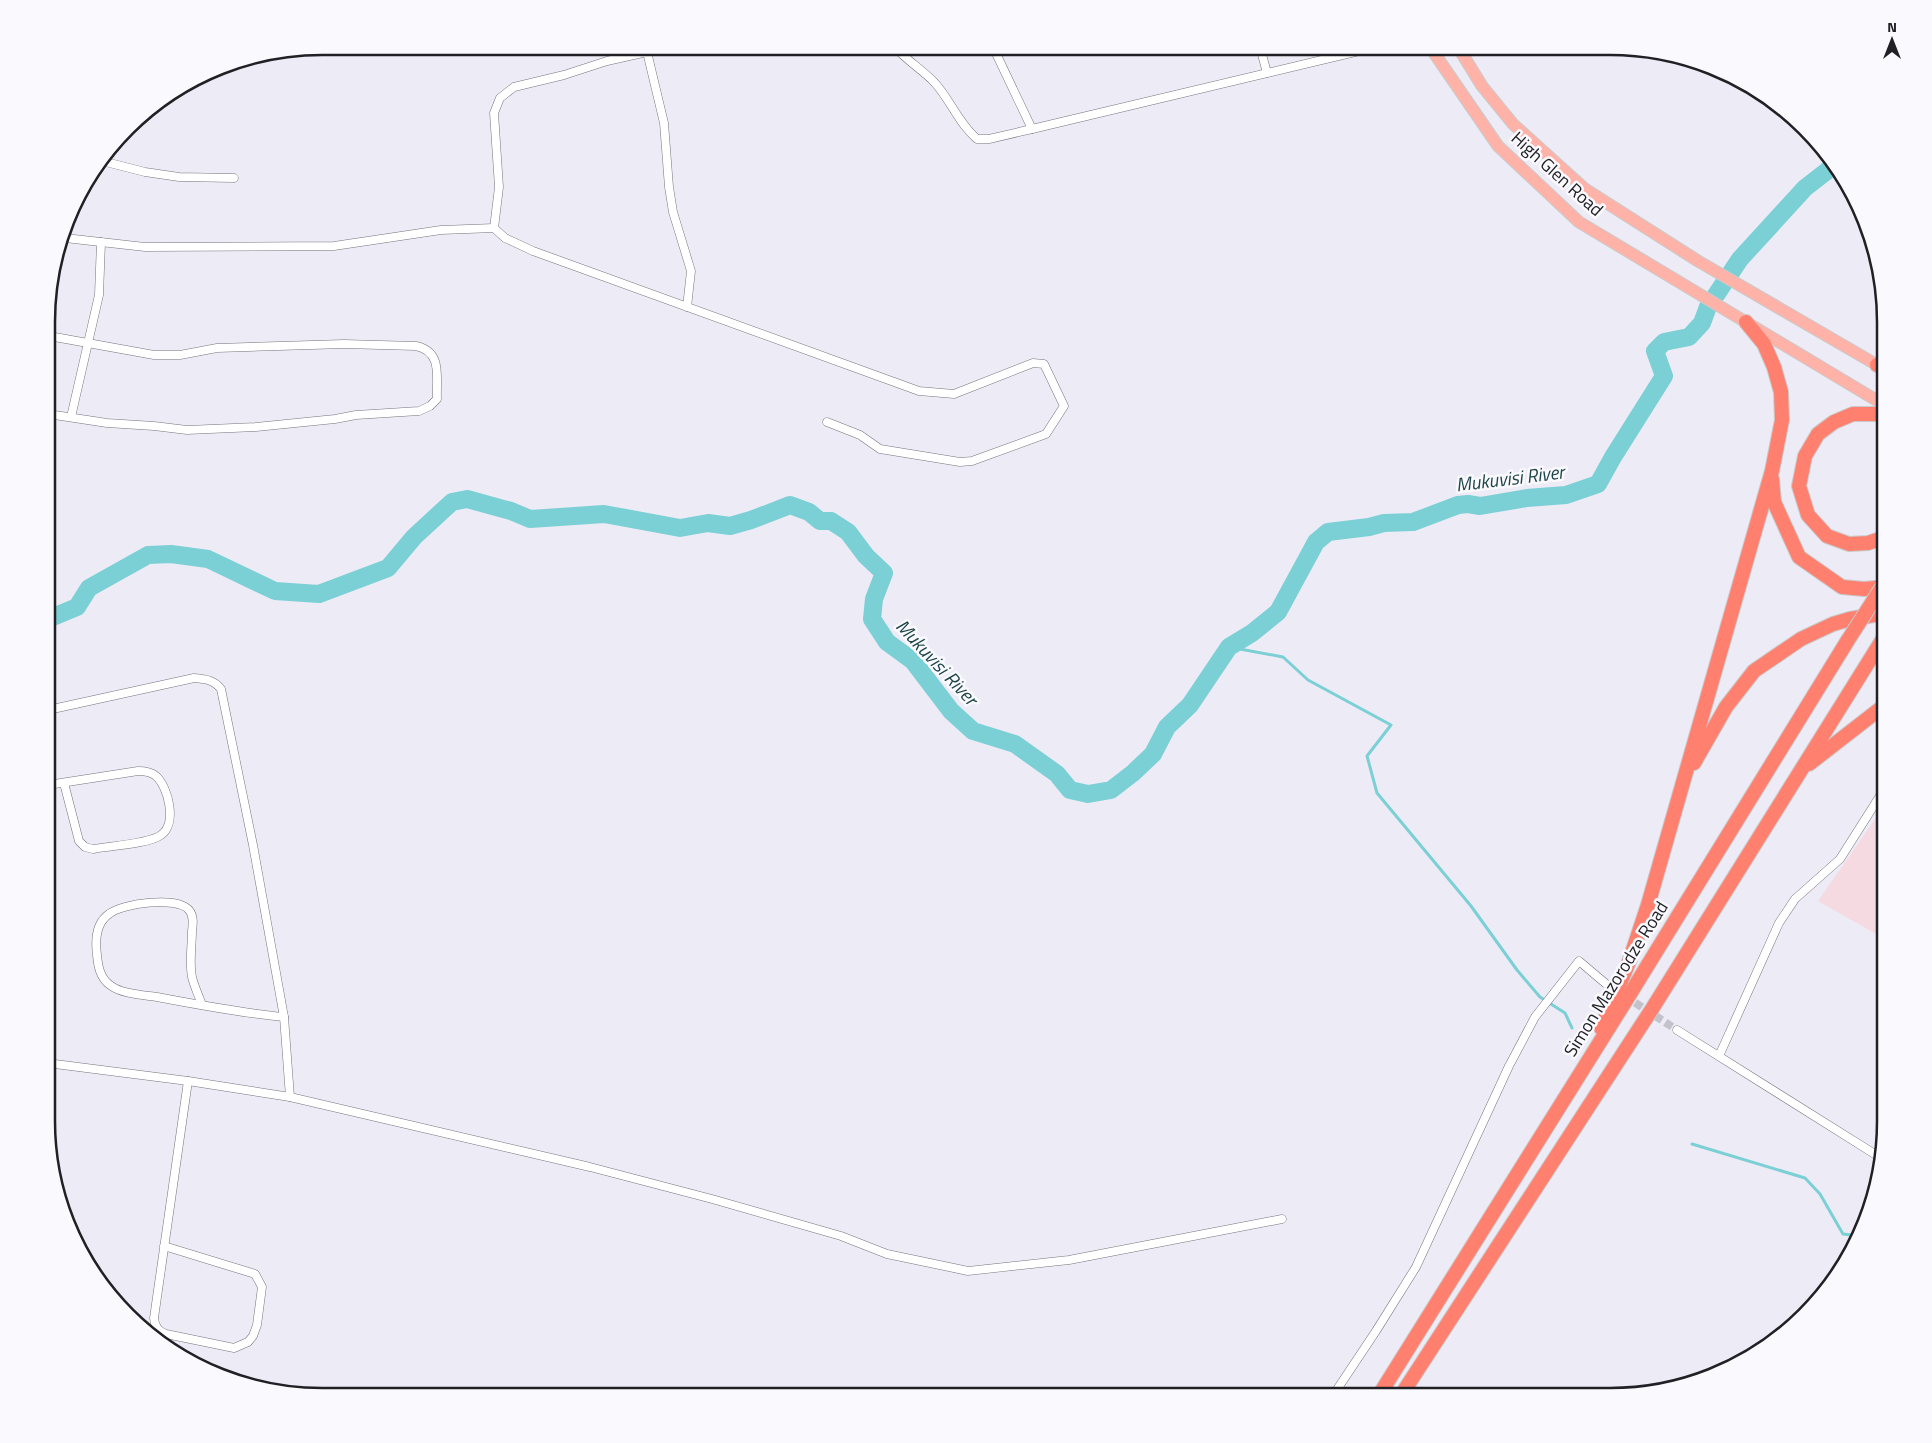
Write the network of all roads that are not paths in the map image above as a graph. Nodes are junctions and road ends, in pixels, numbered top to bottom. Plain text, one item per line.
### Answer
1 (633, 55) edge
2 (648, 55) edge
3 (902, 55) edge
4 (998, 55) edge
5 (1262, 55) edge
6 (1342, 55) edge
7 (1435, 55) edge
8 (1463, 55) edge
9 (1267, 73) junction
10 (1032, 129) junction
11 (108, 162) edge
12 (234, 178) dead end
13 (494, 228) junction
14 (68, 238) edge
15 (101, 242) junction
16 (687, 307) junction
17 (1746, 322) junction
18 (55, 337) edge
19 (87, 343) junction
20 (1877, 364) edge
21 (1877, 401) edge
22 (1877, 414) edge
23 (55, 415) edge
24 (71, 418) junction
25 (827, 422) dead end
26 (1772, 471) junction
27 (1877, 540) edge
28 (1877, 588) edge
29 (1877, 595) edge
30 (1877, 614) edge
31 (1877, 649) edge
32 (55, 708) edge
33 (1877, 712) edge
34 (1802, 770) junction
35 (64, 783) junction
36 (55, 784) edge
37 (1682, 784) junction
38 (1877, 801) edge
39 (1605, 983) tunnel mouth
40 (202, 1006) junction
41 (284, 1017) junction
42 (1677, 1030) tunnel mouth
43 (1719, 1056) junction
44 (55, 1064) edge
45 (1585, 1065) junction
46 (188, 1081) junction
47 (290, 1097) junction
48 (1875, 1154) edge
49 (1282, 1219) dead end
50 (164, 1246) junction
51 (1338, 1388) edge
52 (1384, 1388) edge
53 (1406, 1388) edge

1 - 13 street
2 - 16 street
3 - 10 street
4 - 10 street
5 - 9 street
6 - 9 street
7 - 17 main road, High Glen Road
8 - 20 main road, High Glen Road
9 - 10 street
11 - 12 street
13 - 15 street
13 - 16 street
14 - 15 street
15 - 19 street
16 - 25 street
17 - 21 main road, High Glen Road
17 - 26 highway
18 - 19 street
19 - 24 street
19 - 24 street
22 - 27 highway
23 - 24 street
26 - 28 highway
26 - 37 highway
29 - 45 highway, Simon Mazorodze Road, bridge
30 - 37 highway
31 - 34 highway
32 - 41 street
33 - 34 highway
34 - 53 highway
35 - 35 street
35 - 36 street
37 - 45 highway
38 - 43 street
39 - 51 street
40 - 40 street
40 - 41 street
41 - 47 street
42 - 43 street
43 - 48 street
44 - 46 street
45 - 52 highway, Simon Mazorodze Road
46 - 47 street
46 - 50 street
47 - 49 street
50 - 50 street

